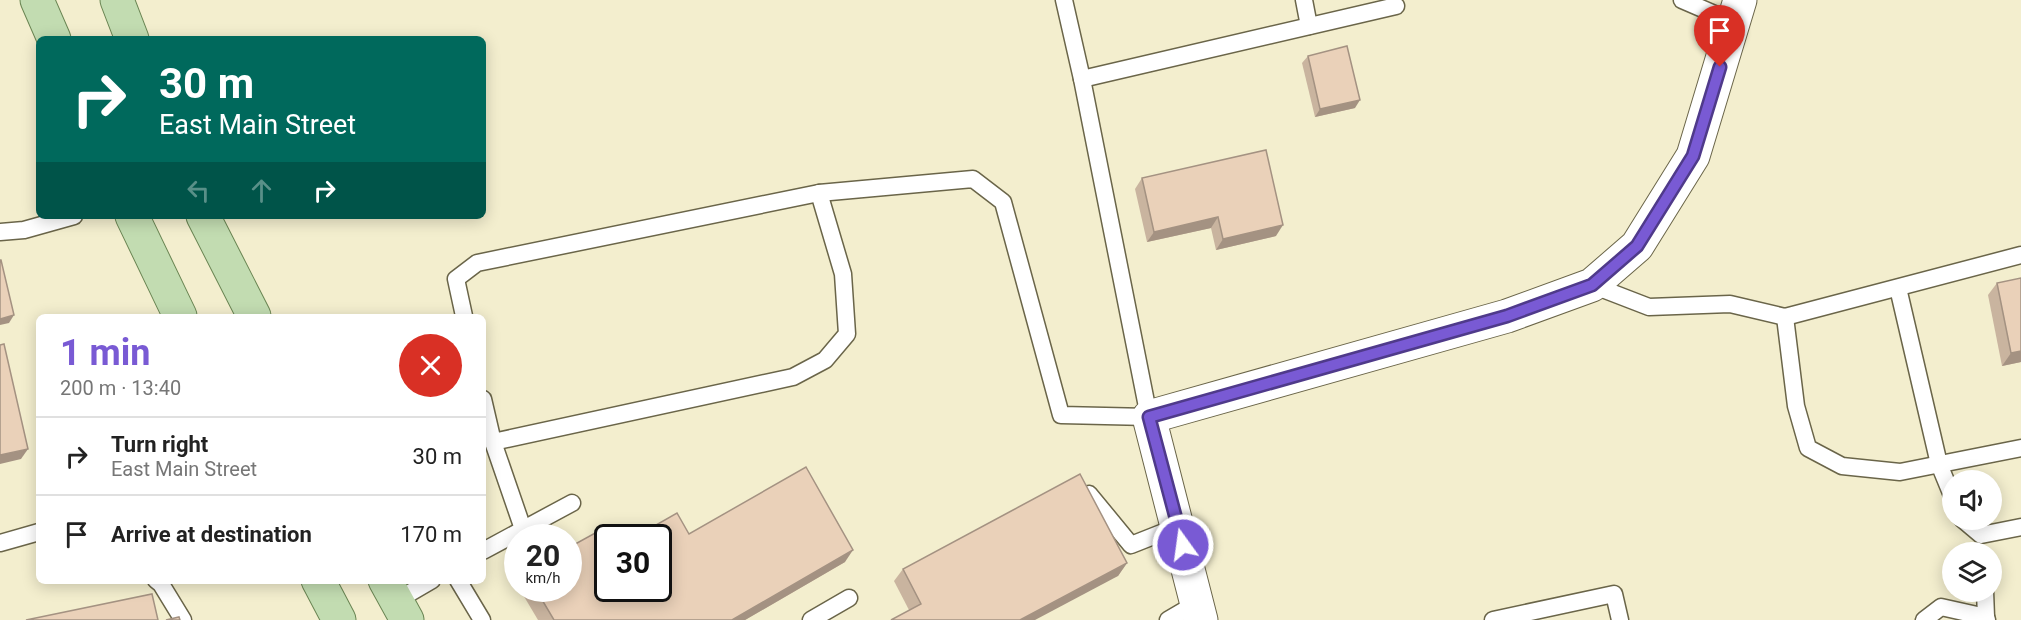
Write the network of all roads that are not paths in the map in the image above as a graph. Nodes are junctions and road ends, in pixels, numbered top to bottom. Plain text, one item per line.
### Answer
1 (37, 0) edge
2 (117, 0) edge
3 (1064, 0) edge
4 (1304, 0) edge
5 (1682, 0) edge
6 (1396, 6) dead end
7 (1736, 11) edge
8 (1309, 26) junction
9 (53, 36) edge
10 (131, 36) edge
11 (1082, 79) junction
12 (819, 193) junction
13 (63, 219) edge
14 (133, 219) edge
15 (205, 219) edge
16 (0, 232) edge
17 (2021, 255) edge
18 (1592, 285) junction
19 (1898, 288) junction
20 (179, 314) edge
21 (253, 314) edge
22 (464, 314) edge
23 (1785, 317) junction
24 (486, 412) edge
25 (1149, 417) junction
26 (493, 442) junction
27 (2021, 448) edge
28 (1939, 464) junction
29 (1942, 471) edge
30 (1089, 494) edge
31 (572, 503) dead end
32 (521, 524) edge
33 (532, 524) edge
34 (1179, 526) junction
35 (2021, 527) edge
36 (1970, 530) edge
37 (36, 533) edge
38 (504, 539) edge
39 (1979, 542) edge
40 (1986, 542) edge
41 (0, 543) edge
42 (486, 549) edge
43 (161, 584) edge
44 (320, 584) edge
45 (425, 584) edge
46 (460, 584) edge
47 (849, 598) dead end
48 (396, 600) edge
49 (1985, 602) edge
50 (1199, 611) edge
51 (1987, 619) edge
52 (183, 620) edge
53 (339, 620) edge
54 (482, 620) edge
55 (811, 620) edge
56 (1168, 620) edge
57 (1493, 620) edge
58 (1620, 620) edge
59 (1924, 620) edge

1 - 9 main road
2 - 10 main road
3 - 11 lane
4 - 8 lane
5 - 7 lane
6 - 8 lane
7 - 18 street
8 - 11 lane
11 - 25 lane
12 - 22 lane
12 - 25 lane
12 - 26 lane
13 - 16 lane
14 - 20 main road
15 - 21 main road
17 - 19 lane
18 - 23 lane
18 - 25 street
19 - 23 lane
19 - 28 lane
23 - 28 lane
24 - 26 lane
25 - 34 street
26 - 32 lane
27 - 28 lane
28 - 29 lane
30 - 34 lane
31 - 33 lane
34 - 50 street
35 - 40 lane
36 - 39 lane
37 - 41 lane
38 - 42 lane
43 - 52 lane
44 - 53 main road
45 - 48 lane
46 - 54 lane
47 - 55 lane
49 - 51 lane
50 - 56 lane
51 - 59 lane
57 - 58 lane

